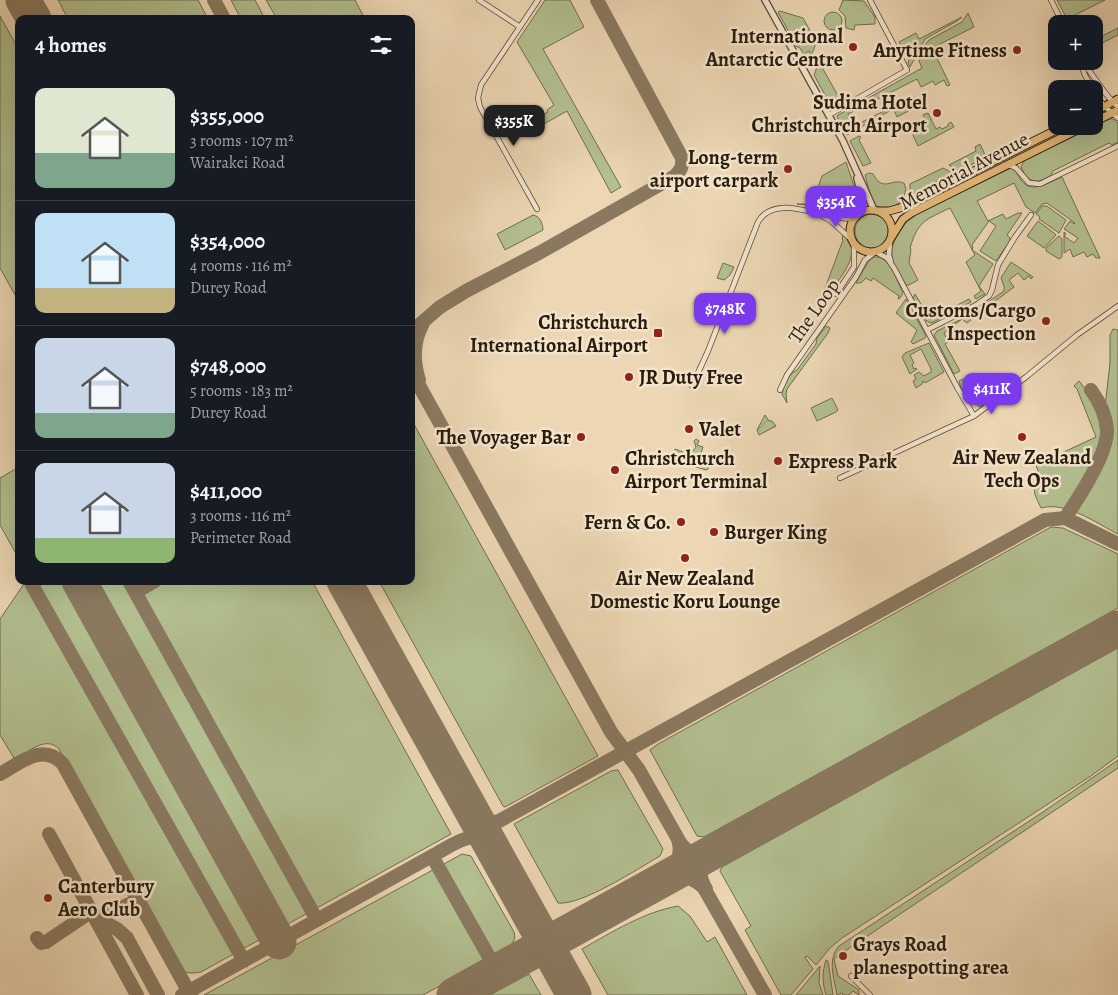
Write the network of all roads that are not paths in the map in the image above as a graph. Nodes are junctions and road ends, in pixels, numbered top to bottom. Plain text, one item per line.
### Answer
1 (479, 0) edge
2 (538, 0) edge
3 (764, 0) edge
4 (870, 0) edge
5 (1051, 0) edge
6 (1058, 15) edge
7 (520, 27) junction
8 (1090, 70) edge
9 (1104, 106) edge
10 (1116, 108) edge
11 (829, 115) junction
12 (1103, 116) edge
13 (1048, 134) edge
14 (1067, 135) edge
15 (1118, 146) edge
16 (1021, 158) junction
17 (1008, 165) junction
18 (856, 169) junction
19 (1020, 172) junction
20 (537, 210) dead end
21 (876, 211) junction
22 (817, 214) junction
23 (1031, 215) dead end
24 (857, 216) junction
25 (890, 239) junction
26 (853, 241) junction
27 (875, 252) junction
28 (894, 268) junction
29 (836, 294) dead end
30 (1118, 306) edge
31 (927, 330) junction
32 (692, 386) dead end
33 (780, 390) dead end
34 (974, 416) junction
35 (840, 478) dead end
36 (851, 976) dead end
37 (870, 995) edge

1 - 7 street
2 - 7 street
3 - 11 street
4 - 11 street
5 - 6 street
7 - 20 street
8 - 10 street
9 - 10 main road
10 - 12 main road
11 - 18 street
13 - 21 main road, Memorial Avenue
14 - 16 main road, Memorial Avenue
15 - 19 street
16 - 17 main road, Memorial Avenue
16 - 19 street
17 - 19 street
17 - 25 main road, Memorial Avenue
18 - 21 street
18 - 24 street
21 - 24 main road
21 - 25 main road
22 - 24 street
22 - 26 street
22 - 32 street
23 - 31 street
24 - 26 main road
25 - 27 main road
25 - 28 street
26 - 27 main road
26 - 29 street, The Loop
27 - 28 street
27 - 33 street, The Loop
28 - 31 street
30 - 34 street
31 - 34 street
34 - 35 street
36 - 37 street

